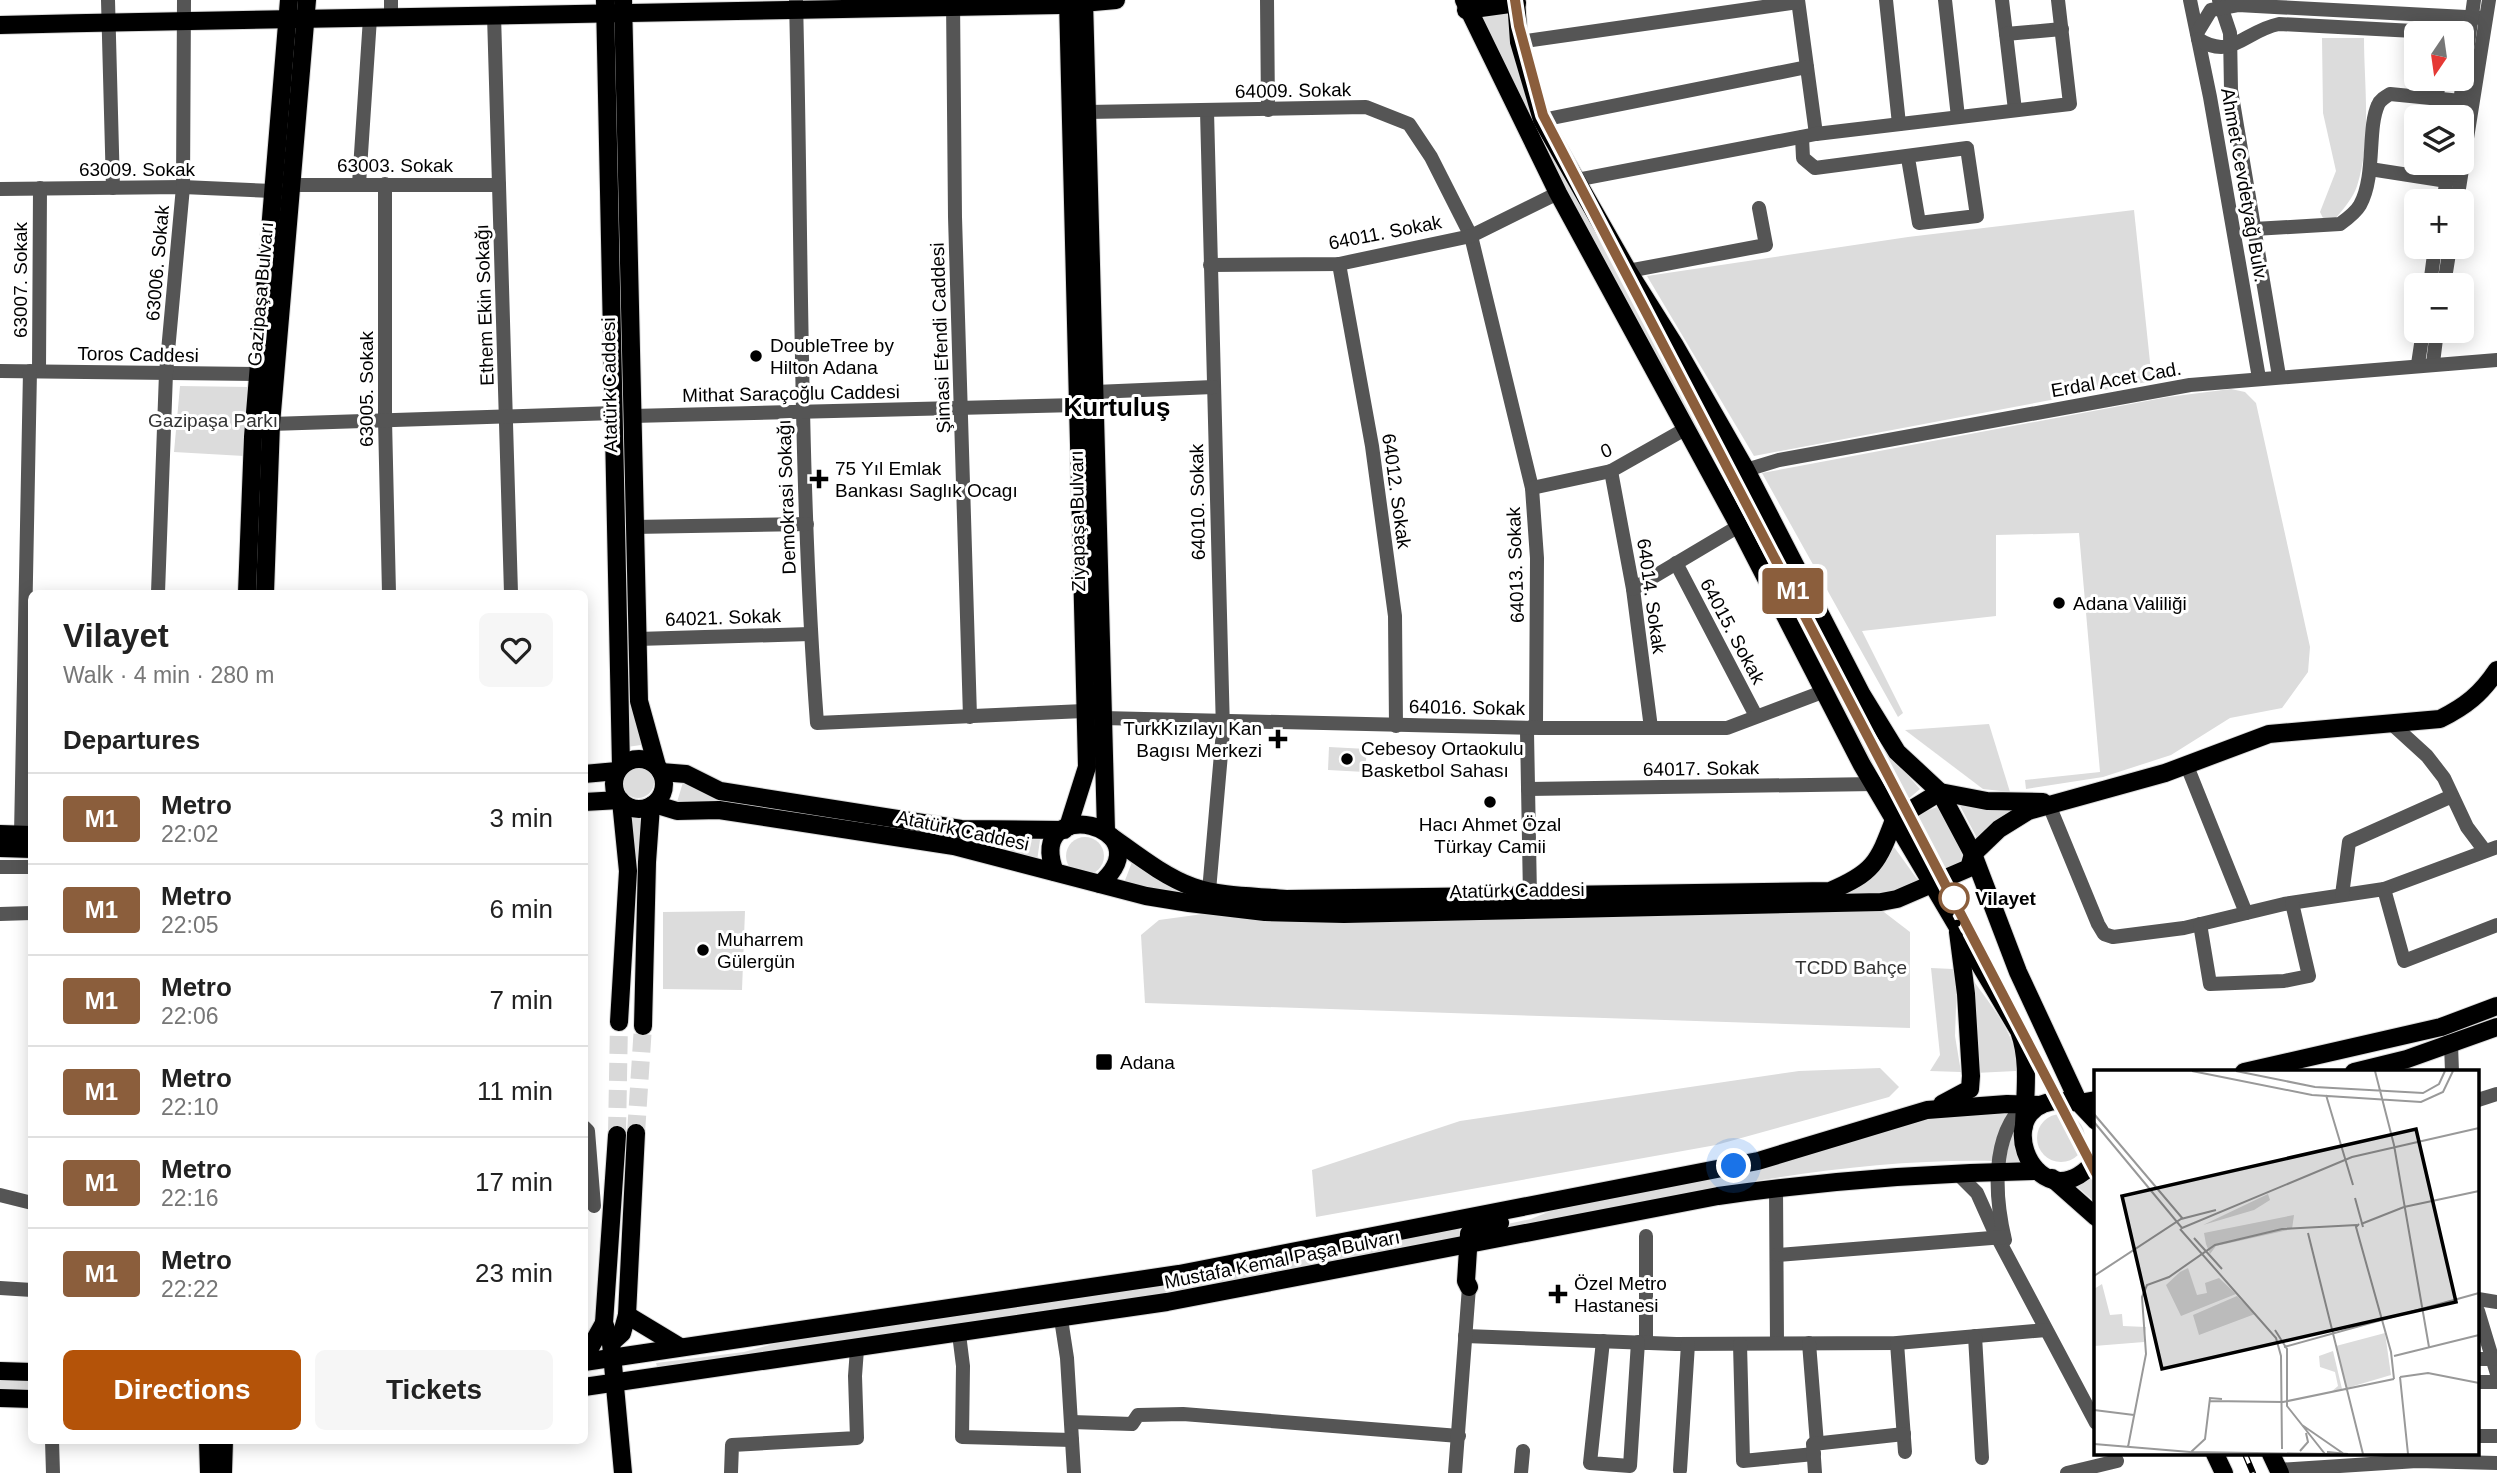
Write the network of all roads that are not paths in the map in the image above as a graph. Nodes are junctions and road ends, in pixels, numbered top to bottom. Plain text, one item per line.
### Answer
1 (108, 0) edge
2 (184, 0) edge
3 (849, 0) edge
4 (1116, 0) edge
5 (1267, 0) edge
6 (1886, 0) edge
7 (1945, 0) edge
8 (2002, 0) edge
9 (2058, 0) edge
10 (2190, 0) edge
11 (2474, 0) edge
12 (2489, 0) edge
13 (1076, 1) edge
14 (1516, 1) edge
15 (1798, 1) edge
16 (913, 3) edge
17 (953, 3) edge
18 (2221, 3) edge
19 (706, 4) edge
20 (1462, 4) edge
21 (616, 5) edge
22 (796, 5) edge
23 (298, 8) edge
24 (391, 8) edge
25 (482, 11) edge
26 (370, 18) junction
27 (184, 21) junction
28 (2404, 21) edge
29 (2474, 21) edge
30 (108, 22) junction
31 (0, 25) edge
32 (2474, 28) edge
33 (2062, 29) junction
34 (2404, 30) edge
35 (2006, 34) junction
36 (2198, 36) junction
37 (1519, 41) junction
38 (2232, 47) junction
39 (1807, 67) junction
40 (2438, 91) edge
41 (2463, 91) edge
42 (2466, 91) edge
43 (2436, 99) junction
44 (2461, 101) junction
45 (2460, 105) edge
46 (1268, 110) junction
47 (2015, 110) junction
48 (1207, 111) junction
49 (1087, 112) junction
50 (1958, 117) junction
51 (1542, 120) junction
52 (1899, 124) junction
53 (1809, 135) junction
54 (1908, 158) junction
55 (2370, 169) junction
56 (2448, 175) edge
57 (1576, 180) junction
58 (2447, 181) junction
59 (359, 184) junction
60 (385, 184) junction
61 (291, 185) junction
62 (499, 185) junction
63 (183, 187) junction
64 (40, 188) junction
65 (113, 188) junction
66 (0, 189) edge
67 (2445, 189) edge
68 (2458, 189) edge
69 (273, 191) junction
70 (1558, 193) junction
71 (1759, 208) dead end
72 (2254, 229) junction
73 (1471, 236) junction
74 (1339, 264) junction
75 (1210, 265) junction
76 (1628, 271) junction
77 (2424, 343) edge
78 (2433, 343) edge
79 (2497, 360) edge
80 (2426, 363) junction
81 (35, 371) junction
82 (0, 372) edge
83 (166, 373) junction
84 (266, 374) junction
85 (2278, 376) junction
86 (2259, 378) junction
87 (1213, 387) junction
88 (1095, 392) junction
89 (1077, 405) junction
90 (962, 408) junction
91 (802, 413) junction
92 (623, 414) junction
93 (507, 416) junction
94 (385, 420) junction
95 (271, 424) junction
96 (1686, 428) junction
97 (1746, 470) junction
98 (1611, 471) junction
99 (1532, 488) junction
100 (807, 524) junction
101 (1739, 526) junction
102 (633, 527) junction
103 (1676, 563) junction
104 (1633, 589) junction
105 (32, 590) edge
106 (158, 590) edge
107 (247, 590) edge
108 (265, 590) edge
109 (389, 590) edge
110 (511, 590) edge
111 (810, 634) junction
112 (637, 639) junction
113 (2497, 670) edge
114 (1825, 691) junction
115 (1084, 711) junction
116 (1756, 716) junction
117 (970, 717) junction
118 (1102, 718) junction
119 (1222, 722) junction
120 (2393, 725) junction
121 (1396, 726) junction
122 (1531, 728) junction
123 (1651, 728) junction
124 (2186, 766) junction
125 (619, 768) junction
126 (659, 769) junction
127 (588, 773) edge
128 (1875, 784) junction
129 (1528, 789) junction
130 (1940, 792) junction
131 (2452, 796) junction
132 (620, 801) junction
133 (588, 802) edge
134 (2051, 804) junction
135 (653, 805) junction
136 (1894, 820) junction
137 (1066, 828) junction
138 (1107, 833) junction
139 (0, 834) edge
140 (28, 839) edge
141 (0, 848) edge
142 (2491, 849) edge
143 (1973, 854) junction
144 (0, 867) edge
145 (28, 867) edge
146 (1055, 872) junction
147 (1933, 883) junction
148 (1100, 884) junction
149 (2384, 889) junction
150 (1209, 891) junction
151 (2342, 895) junction
152 (1530, 896) junction
153 (2292, 903) junction
154 (28, 913) edge
155 (2246, 913) junction
156 (0, 914) edge
157 (2200, 924) junction
158 (1958, 925) junction
159 (2497, 925) edge
160 (2497, 1006) edge
161 (619, 1021) tunnel mouth
162 (643, 1026) tunnel mouth
163 (2497, 1027) edge
164 (2451, 1044) junction
165 (2253, 1070) edge
166 (2364, 1070) edge
167 (2452, 1070) edge
168 (2497, 1094) edge
169 (2480, 1099) edge
170 (2087, 1101) edge
171 (2033, 1105) junction
172 (1932, 1110) junction
173 (588, 1131) edge
174 (636, 1133) tunnel mouth
175 (617, 1135) tunnel mouth
176 (2094, 1162) edge
177 (1999, 1170) junction
178 (1956, 1172) junction
179 (2045, 1174) junction
180 (1781, 1187) junction
181 (0, 1195) edge
182 (28, 1202) edge
183 (588, 1202) edge
184 (1550, 1203) junction
185 (2094, 1215) edge
186 (1423, 1228) junction
187 (1646, 1236) dead end
188 (1472, 1241) junction
189 (1493, 1241) junction
190 (2003, 1242) junction
191 (1444, 1250) junction
192 (1777, 1255) junction
193 (1470, 1266) junction
194 (1469, 1287) joint
195 (0, 1288) edge
196 (28, 1290) edge
197 (627, 1315) junction
198 (1061, 1319) junction
199 (2480, 1319) edge
200 (604, 1323) junction
201 (2046, 1330) junction
202 (959, 1334) junction
203 (1465, 1336) junction
204 (1975, 1336) junction
205 (1603, 1341) junction
206 (1642, 1343) junction
207 (1777, 1343) junction
208 (1809, 1343) junction
209 (1897, 1343) junction
210 (1688, 1344) junction
211 (1740, 1344) junction
212 (680, 1348) junction
213 (858, 1349) junction
214 (612, 1350) junction
215 (588, 1353) edge
216 (588, 1359) edge
217 (2492, 1365) edge
218 (0, 1371) edge
219 (28, 1371) edge
220 (615, 1383) junction
221 (588, 1386) edge
222 (0, 1398) edge
223 (28, 1399) edge
224 (2094, 1419) edge
225 (1072, 1422) junction
226 (1904, 1434) junction
227 (1459, 1436) junction
228 (1072, 1440) junction
229 (52, 1444) edge
230 (208, 1444) edge
231 (224, 1444) edge
232 (1815, 1449) junction
233 (1523, 1451) dead end
234 (1905, 1452) dead end
235 (2216, 1456) edge
236 (1982, 1458) dead end
237 (2357, 1459) edge
238 (2379, 1459) edge
239 (2326, 1460) edge
240 (2118, 1463) edge
241 (2497, 1463) edge
242 (2276, 1466) edge
243 (2453, 1467) edge
244 (1680, 1470) dead end
245 (53, 1473) edge
246 (209, 1473) edge
247 (223, 1473) edge
248 (623, 1473) edge
249 (731, 1473) edge
250 (1074, 1473) edge
251 (1455, 1473) edge
252 (1521, 1473) edge
253 (1815, 1473) edge
254 (2067, 1473) edge
255 (2224, 1473) edge

1 - 30 street
2 - 27 street, 63006. Sokak
3 - 22 main road
4 - 13 main road
5 - 46 street
6 - 52 street
7 - 50 street
8 - 35 street
9 - 33 street
10 - 36 street, Ahmet Cevdetyağ Bulv.
11 - 29 street
12 - 32 street
13 - 17 main road
13 - 49 main road, Ziyapaşa Bulvarı
13 - 89 main road, Ziyapaşa Bulvarı
14 - 20 main road
14 - 37 main road
15 - 37 street
15 - 39 street
16 - 17 main road
16 - 22 main road
17 - 90 street, Şimasi Efendi Caddesi
18 - 28 street
18 - 36 street
18 - 38 street, Ahmet Cevdetyağ Bulv.
19 - 21 main road
19 - 22 main road
20 - 70 main road
21 - 25 main road
21 - 92 main road, Atatürk Caddesi
22 - 91 street, Demokrasi Sokağı
23 - 26 main road
23 - 27 main road
23 - 61 main road, Gazipaşa Bulvarı
23 - 69 main road, Gazipaşa Bulvarı
24 - 25 main road
24 - 26 main road
25 - 62 street, Ethem Ekin Sokağı
26 - 59 street
27 - 30 main road
27 - 63 street, 63006. Sokak
30 - 31 main road
30 - 65 street
33 - 35 street
33 - 47 street
34 - 38 street
35 - 47 street
36 - 38 street
36 - 86 street, Ahmet Cevdetyağ Bulv.
37 - 51 main road
38 - 72 street, Ahmet Cevdetyağ Bulv.
39 - 51 street
39 - 53 street
40 - 43 street
41 - 44 street
42 - 68 street
43 - 44 street
43 - 55 street
44 - 45 street
46 - 48 street, 64009. Sokak
46 - 73 street, 64009. Sokak
47 - 50 street
48 - 49 street, 64009. Sokak
48 - 75 street, 64010. Sokak
49 - 88 main road, Ziyapaşa Bulvarı
50 - 52 street
51 - 57 main road
52 - 53 street
53 - 54 street
53 - 57 street
54 - 54 street
55 - 58 street
55 - 72 street
56 - 58 street
57 - 76 main road
58 - 67 street
59 - 60 street, 63003. Sokak
59 - 61 street, 63003. Sokak
60 - 62 street, 63003. Sokak
60 - 94 street, 63005. Sokak
61 - 84 main road, Gazipaşa Bulvarı
62 - 93 street, Ethem Ekin Sokağı
63 - 65 street, 63009. Sokak
63 - 69 street, 63009. Sokak
63 - 83 street, 63006. Sokak
64 - 65 street, 63009. Sokak
64 - 66 street, 63009. Sokak
64 - 81 street, 63007. Sokak
69 - 84 main road, Gazipaşa Bulvarı
70 - 73 street, 64011. Sokak
70 - 96 main road
71 - 76 street
72 - 85 street, Ahmet Cevdetyağ Bulv.
73 - 74 street, 64011. Sokak
73 - 99 street, 64013. Sokak
74 - 75 street, 64011. Sokak
74 - 121 street, 64012. Sokak
75 - 87 street, 64010. Sokak
76 - 97 main road
77 - 80 street
78 - 80 street
79 - 80 street, Erdal Acet Cad.
80 - 85 street, Erdal Acet Cad.
81 - 82 street, Toros Caddesi
81 - 83 street, Toros Caddesi
81 - 105 street, 63007. Sokak
83 - 84 street, Toros Caddesi
83 - 106 street, 63006. Sokak
84 - 95 main road, Gazipaşa Bulvarı
84 - 107 main road, Gazipaşa Bulvarı
85 - 86 street, Erdal Acet Cad.
86 - 97 street, Erdal Acet Cad.
87 - 88 street
87 - 119 street, 64010. Sokak
88 - 118 main road, Ziyapaşa Bulvarı
89 - 90 street, Mithat Saraçoğlu Caddesi
89 - 115 main road, Ziyapaşa Bulvarı
90 - 91 street, Mithat Saraçoğlu Caddesi
90 - 117 street, Şimasi Efendi Caddesi
91 - 92 street, Mithat Saraçoğlu Caddesi
91 - 100 street, Demokrasi Sokağı
92 - 93 street, Mithat Saraçoğlu Caddesi
92 - 102 main road, Atatürk Caddesi
92 - 125 main road, Atatürk Caddesi
93 - 94 street, Mithat Saraçoğlu Caddesi
93 - 110 street, Ethem Ekin Sokağı
94 - 95 street, Mithat Saraçoğlu Caddesi
94 - 109 street, 63005. Sokak
95 - 108 main road, Gazipaşa Bulvarı
96 - 98 street, 0
96 - 101 main road
97 - 130 main road
98 - 99 street, 0
98 - 104 street, 64014. Sokak
99 - 122 street, 64013. Sokak
100 - 102 street
100 - 111 street, Demokrasi Sokağı
101 - 103 street
101 - 114 main road
102 - 112 main road, Atatürk Caddesi
103 - 104 street
103 - 116 street, 64015. Sokak
104 - 123 street, 64014. Sokak
111 - 112 street, 64021. Sokak
111 - 117 street, Demokrasi Sokağı
112 - 126 main road, Atatürk Caddesi
113 - 120 main road
114 - 116 street, 64016. Sokak
114 - 128 main road
115 - 117 street, Demokrasi Sokağı
115 - 137 main road, Ziyapaşa Bulvarı
116 - 123 street, 64016. Sokak
118 - 119 street, 64016. Sokak
118 - 138 main road, Ziyapaşa Bulvarı
119 - 121 street, 64016. Sokak
119 - 150 street, 64010. Sokak
120 - 124 main road
120 - 131 street
121 - 122 street, 64016. Sokak
122 - 123 street, 64016. Sokak
122 - 129 street, 64013. Sokak
124 - 134 main road
124 - 155 street
125 - 126 main road
125 - 127 main road
125 - 132 main road
126 - 135 main road
126 - 137 main road, Atatürk Caddesi
128 - 129 street, 64017. Sokak
128 - 136 main road
129 - 152 street, 64013. Sokak
130 - 134 main road
130 - 136 main road
130 - 143 main road
131 - 142 street
131 - 151 street
132 - 133 main road
132 - 135 main road
132 - 161 main road
134 - 143 main road
134 - 157 street
135 - 146 main road, Atatürk Caddesi
135 - 162 main road
136 - 147 main road
136 - 152 main road, Atatürk Caddesi
137 - 138 main road
137 - 146 main road
138 - 148 main road
138 - 150 main road, Atatürk Caddesi
139 - 140 main road
140 - 141 main road
142 - 149 street
143 - 147 main road, Atatürk Caddesi
143 - 170 main road
144 - 145 street
146 - 148 main road
147 - 148 main road, Atatürk Caddesi
147 - 158 main road
149 - 151 street
149 - 159 street
150 - 152 main road, Atatürk Caddesi
151 - 153 street
153 - 155 street
153 - 157 street
154 - 156 street
155 - 157 street
158 - 171 main road
158 - 172 main road
160 - 165 main road
163 - 164 main road
164 - 166 main road
164 - 167 street
168 - 169 street
170 - 171 main road
171 - 172 main road
171 - 177 street
171 - 179 main road
172 - 184 main road, Mustafa Kemal Paşa Bulvarı
173 - 183 street
174 - 197 main road
175 - 200 main road
176 - 179 main road, Mustafa Kemal Paşa Bulvarı
177 - 178 main road, Mustafa Kemal Paşa Bulvarı
177 - 179 main road, Mustafa Kemal Paşa Bulvarı
177 - 190 street
178 - 180 main road, Mustafa Kemal Paşa Bulvarı
178 - 190 street
179 - 185 main road
180 - 189 main road, Mustafa Kemal Paşa Bulvarı
180 - 192 street
181 - 182 street
184 - 186 main road, Mustafa Kemal Paşa Bulvarı
184 - 188 main road
186 - 188 main road
186 - 212 main road, Mustafa Kemal Paşa Bulvarı
187 - 206 street
188 - 189 main road, Mustafa Kemal Paşa Bulvarı
188 - 191 main road, Mustafa Kemal Paşa Bulvarı
188 - 193 main road
189 - 193 main road
190 - 192 street
190 - 201 street
191 - 193 main road
191 - 198 main road, Mustafa Kemal Paşa Bulvarı
192 - 207 street
193 - 194 main road
194 - 203 street
195 - 196 street
197 - 212 main road
197 - 214 main road
198 - 202 main road, Mustafa Kemal Paşa Bulvarı
198 - 225 street
199 - 217 street
200 - 214 main road
200 - 215 main road
201 - 204 street
201 - 224 street
202 - 213 main road, Mustafa Kemal Paşa Bulvarı
202 - 228 street
203 - 205 street
203 - 227 street
204 - 209 street
204 - 236 street
205 - 206 street
205 - 206 street
206 - 210 street
207 - 208 street
207 - 211 street
208 - 209 street
208 - 232 street
209 - 226 street
210 - 211 street
210 - 244 street
211 - 232 street
212 - 214 main road, Mustafa Kemal Paşa Bulvarı
213 - 220 main road, Mustafa Kemal Paşa Bulvarı
213 - 249 street
214 - 216 main road, Mustafa Kemal Paşa Bulvarı
214 - 220 main road
218 - 219 main road
220 - 221 main road, Mustafa Kemal Paşa Bulvarı
220 - 248 main road
222 - 223 main road
225 - 227 street
225 - 228 street
226 - 232 street
226 - 234 street
227 - 251 street
228 - 250 street
229 - 245 street
230 - 246 main road
231 - 247 main road
232 - 253 street
233 - 252 street
235 - 255 main road
237 - 238 street
237 - 239 street
238 - 243 street
239 - 242 street
240 - 254 street
241 - 243 street

